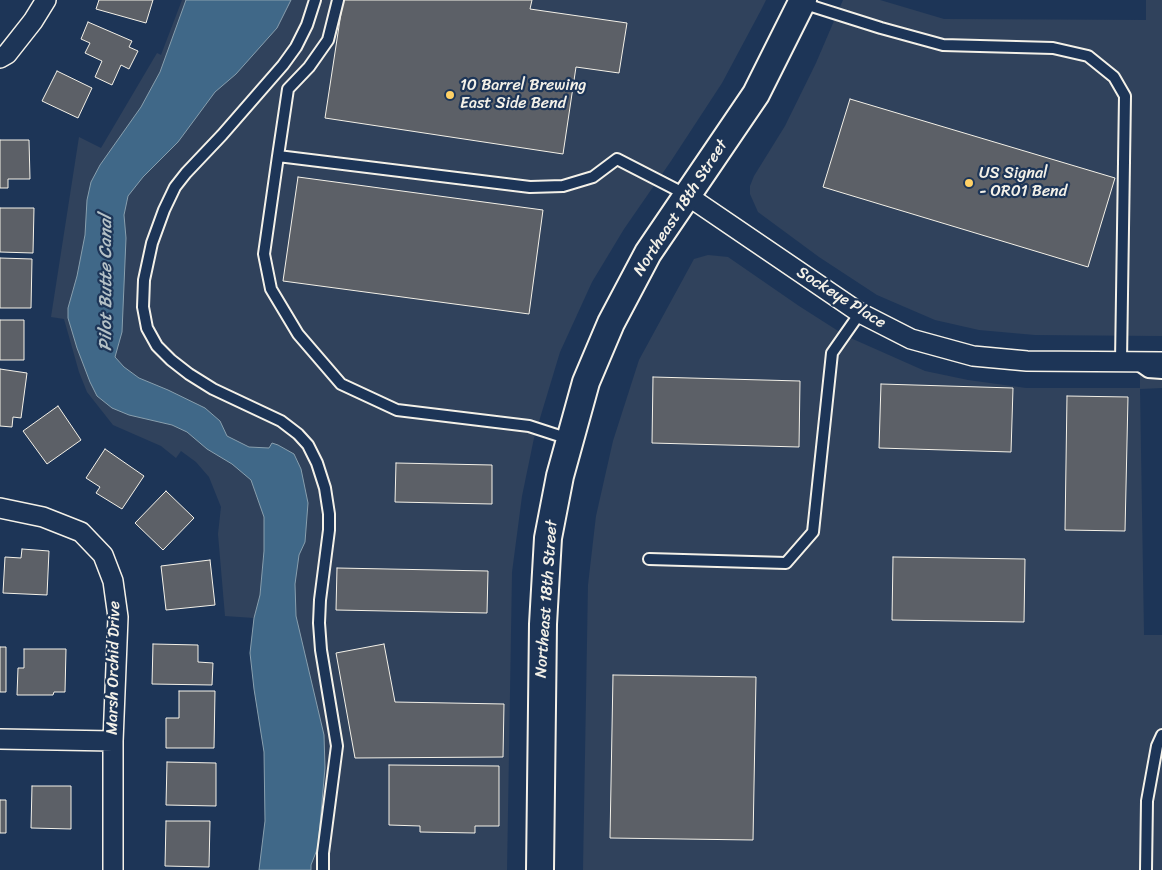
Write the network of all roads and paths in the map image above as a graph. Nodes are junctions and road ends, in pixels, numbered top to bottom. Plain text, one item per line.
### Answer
1 (46, 0) edge
2 (315, 0) edge
3 (338, 0) edge
4 (802, 1) edge
5 (0, 58) edge
6 (278, 156) junction
7 (688, 196) junction
8 (860, 313) junction
9 (1127, 361) junction
10 (1162, 362) edge
11 (1162, 373) edge
12 (570, 439) junction
13 (0, 508) edge
14 (649, 559) dead end
15 (1162, 737) edge
16 (0, 739) edge
17 (113, 741) junction
18 (113, 870) edge
19 (322, 870) edge
20 (540, 870) edge
21 (1146, 870) edge

1 - 5 street
2 - 19 lane
3 - 6 lane
4 - 7 street, Northeast 18th Street
4 - 9 lane
6 - 7 lane
6 - 12 lane
7 - 8 street, Sockeye Place
7 - 12 street, Northeast 18th Street
8 - 9 street, Sockeye Place
8 - 14 lane
9 - 10 street, Sockeye Place
9 - 11 lane
12 - 20 street, Northeast 18th Street
13 - 17 street, Marsh Orchid Drive
15 - 21 lane
16 - 17 street
17 - 18 street, Marsh Orchid Drive

